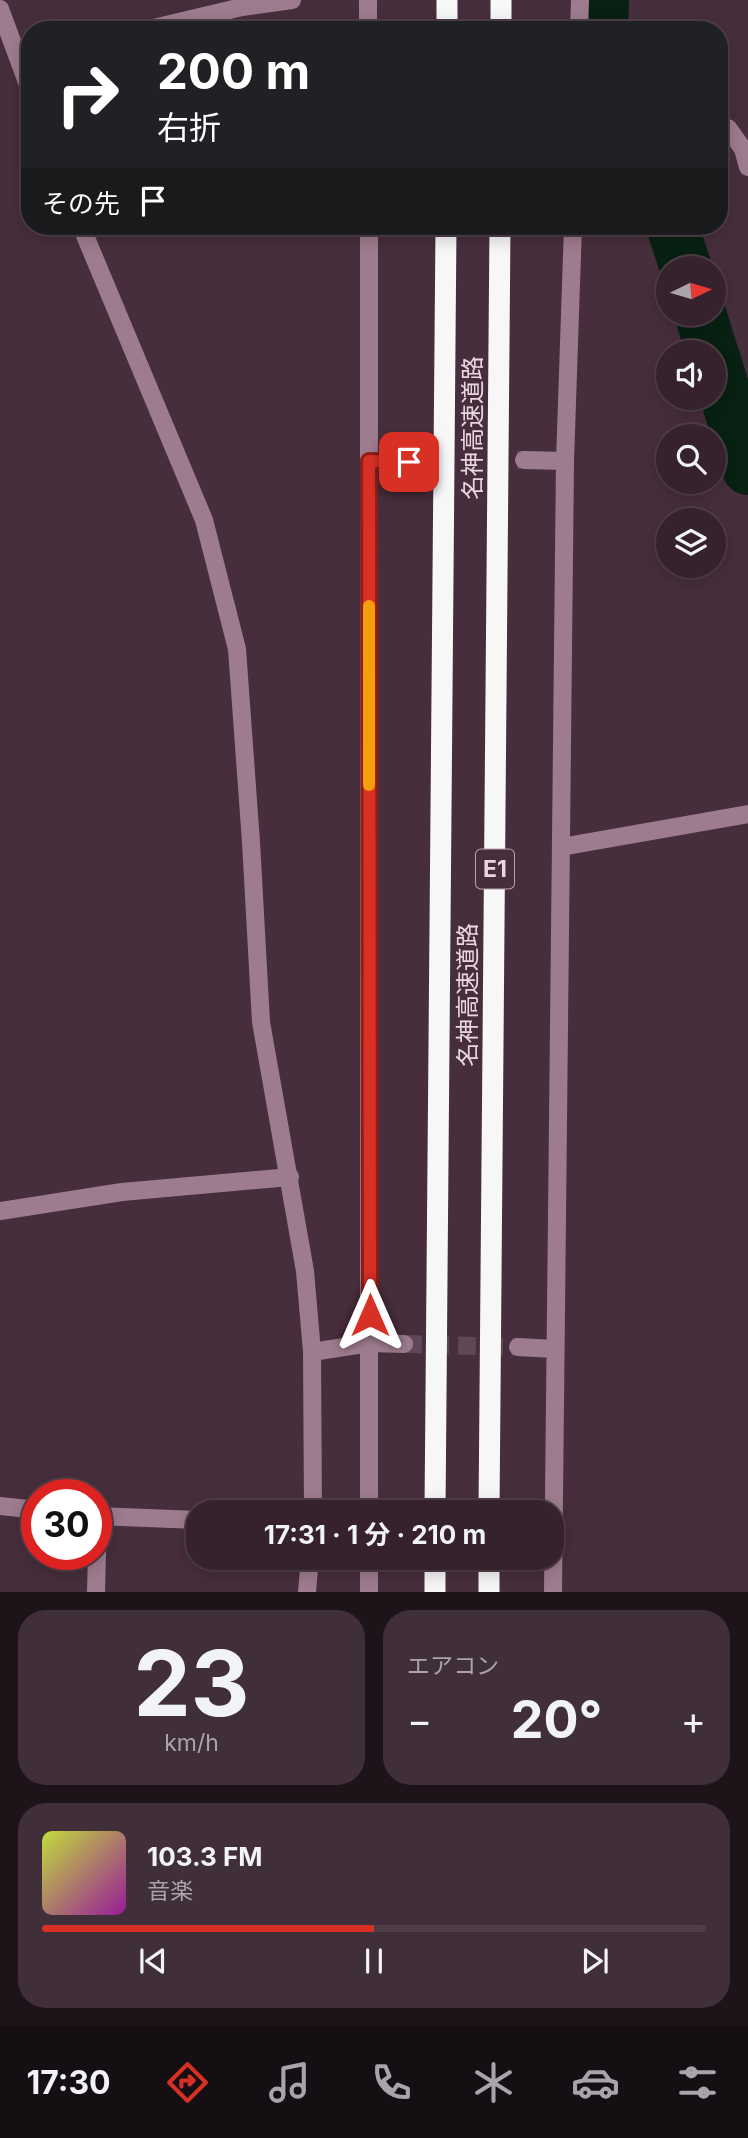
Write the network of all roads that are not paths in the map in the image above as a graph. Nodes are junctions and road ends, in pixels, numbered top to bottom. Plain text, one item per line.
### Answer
1 (292, 0) edge
2 (368, 0) edge
3 (447, 0) edge
4 (501, 0) edge
5 (580, 0) edge
6 (0, 9) edge
7 (181, 21) edge
8 (368, 21) edge
9 (447, 21) edge
10 (501, 21) edge
11 (579, 21) edge
12 (21, 66) edge
13 (728, 128) edge
14 (748, 167) edge
15 (85, 235) edge
16 (369, 235) edge
17 (446, 235) edge
18 (500, 235) edge
19 (573, 235) edge
20 (524, 460) tunnel mouth
21 (369, 461) junction
22 (565, 461) junction
23 (409, 462) tunnel mouth
24 (748, 814) edge
25 (561, 847) junction
26 (290, 1177) junction
27 (0, 1211) edge
28 (370, 1343) junction
29 (404, 1344) tunnel mouth
30 (517, 1347) tunnel mouth
31 (554, 1349) junction
32 (312, 1352) junction
33 (313, 1500) edge
34 (369, 1500) edge
35 (435, 1500) edge
36 (489, 1500) edge
37 (0, 1506) edge
38 (21, 1508) edge
39 (112, 1517) edge
40 (186, 1520) edge
41 (96, 1570) edge
42 (309, 1570) edge
43 (369, 1570) edge
44 (435, 1570) edge
45 (489, 1570) edge
46 (96, 1592) edge
47 (307, 1592) edge
48 (369, 1592) edge
49 (435, 1592) edge
50 (489, 1592) edge
51 (553, 1592) edge

1 - 7 street
2 - 8 street
3 - 9 highway
4 - 10 highway
5 - 11 street
6 - 12 street
13 - 14 street
15 - 26 street
16 - 21 street
17 - 35 highway, 名神高速道路 / E1
18 - 36 highway, 名神高速道路 / E1
19 - 22 street
20 - 22 street
21 - 23 street
21 - 28 street
22 - 25 street
24 - 25 street
25 - 31 street
26 - 27 street
26 - 32 street
28 - 29 street
28 - 32 street
28 - 34 street
30 - 31 street
31 - 51 street
32 - 33 street
37 - 38 street
39 - 40 street
41 - 46 street
42 - 47 street
43 - 48 street
44 - 49 highway
45 - 50 highway

